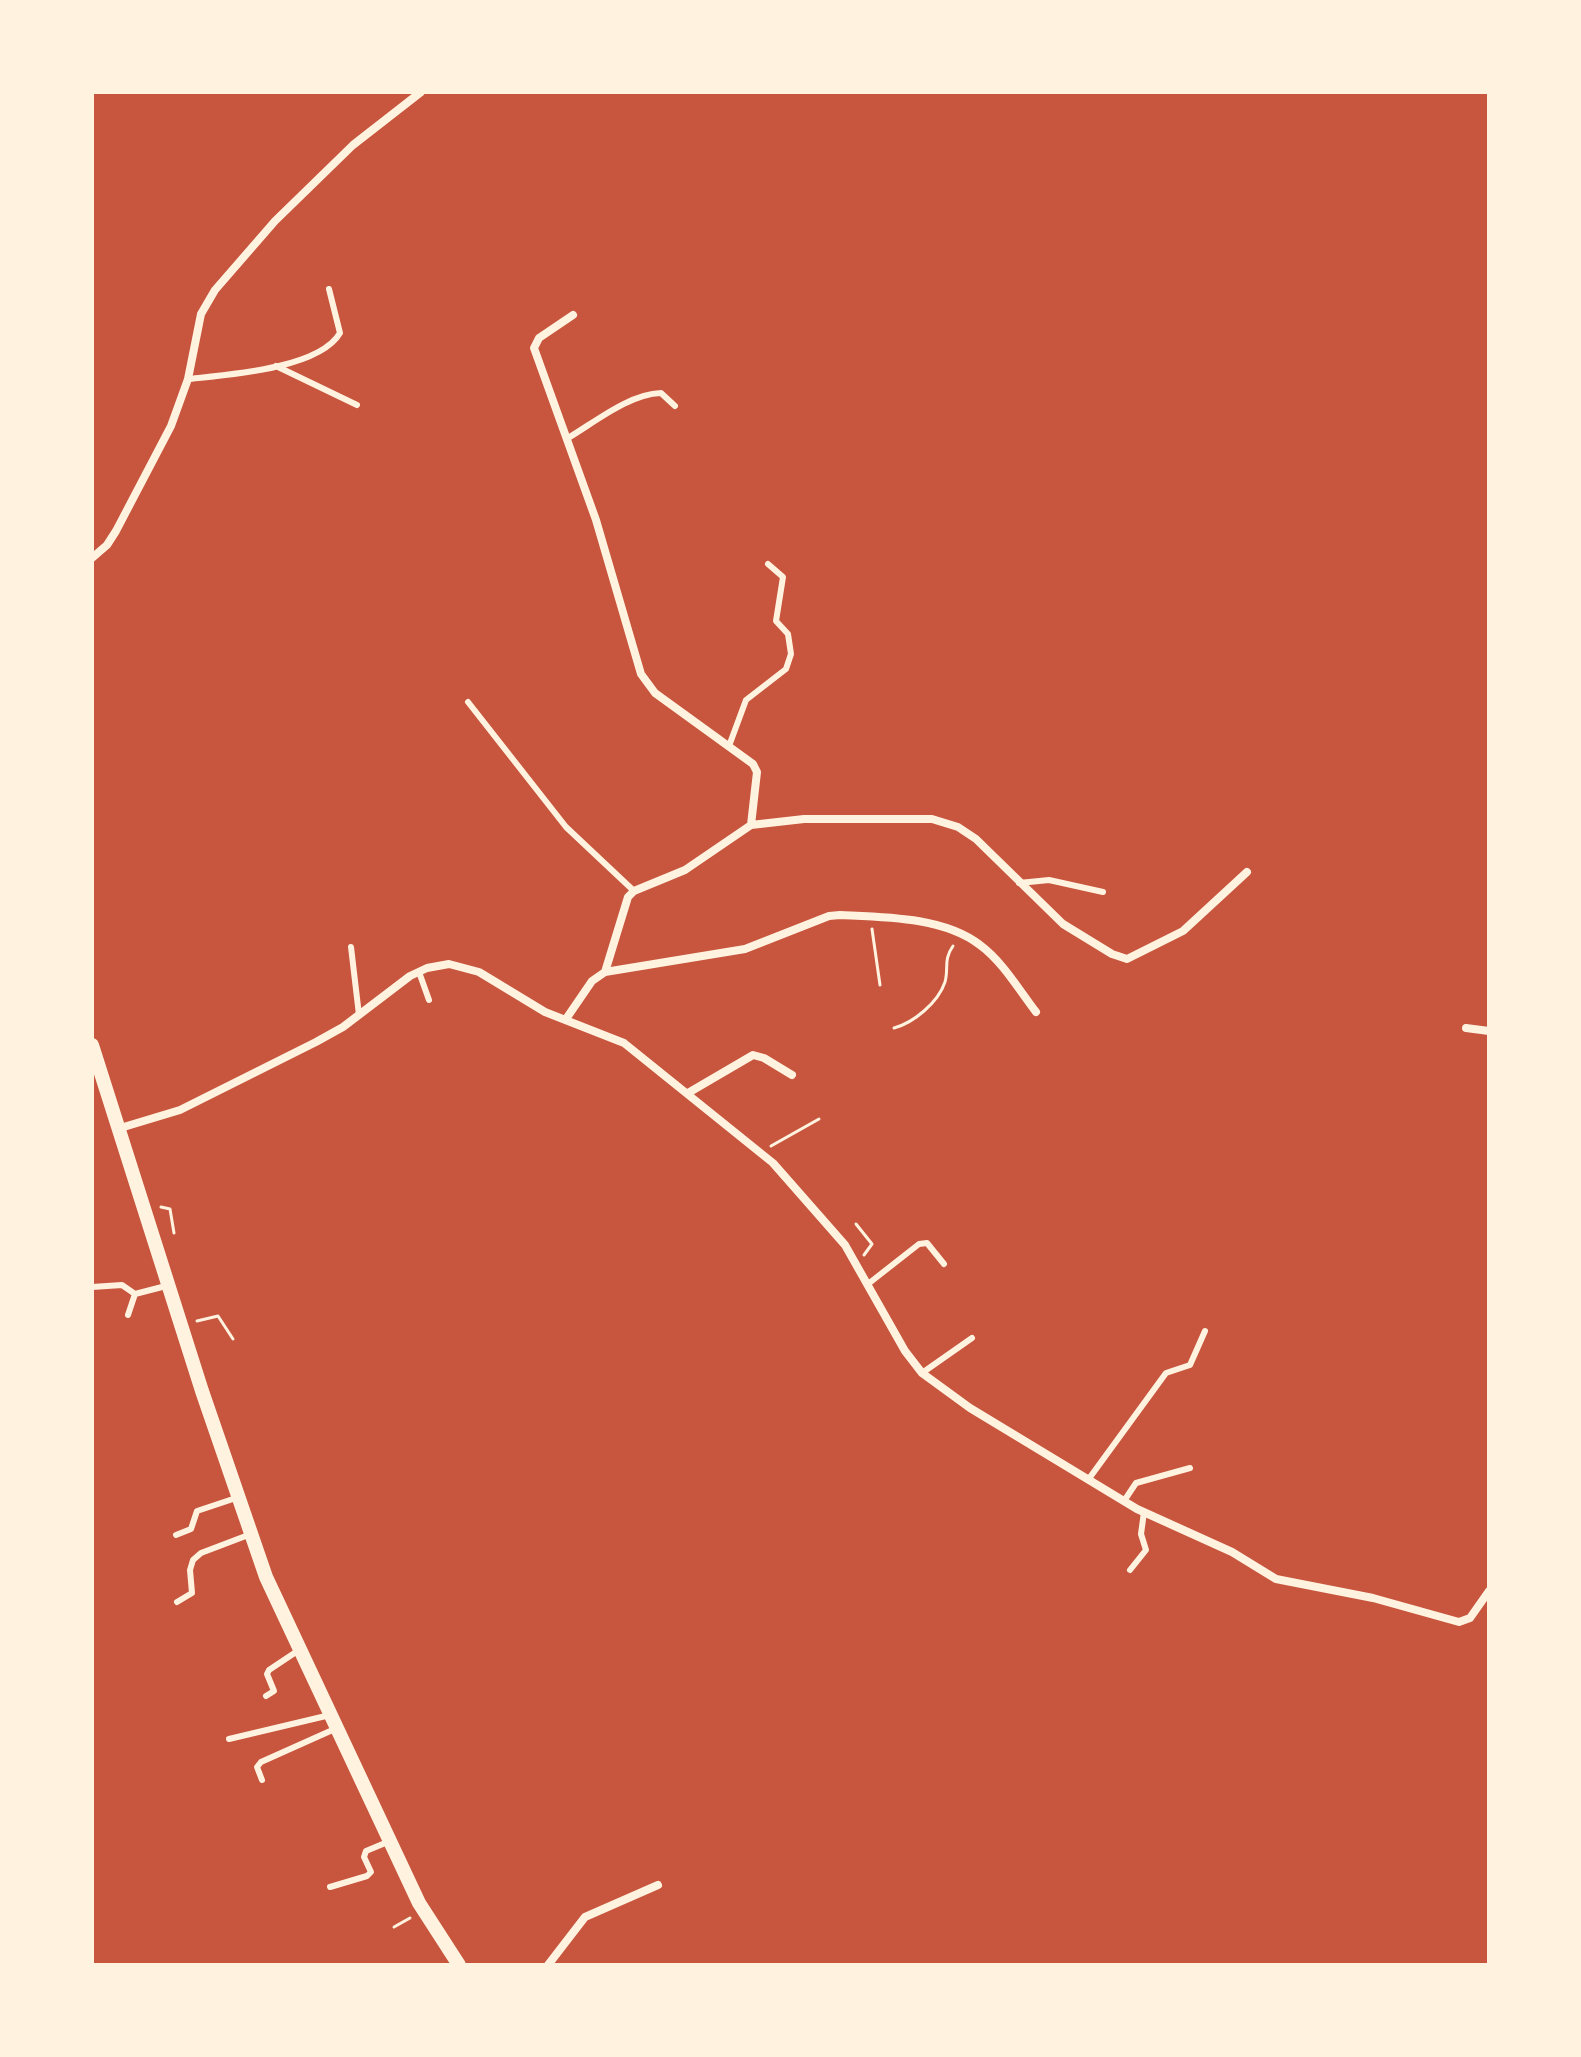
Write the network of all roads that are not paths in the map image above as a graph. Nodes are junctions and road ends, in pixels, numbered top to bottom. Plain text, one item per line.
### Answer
1 (421, 92) edge
2 (329, 289) dead end
3 (573, 315) dead end
4 (276, 366) junction
5 (188, 379) junction
6 (357, 405) dead end
7 (675, 406) dead end
8 (568, 438) junction
9 (92, 558) edge
10 (768, 564) dead end
11 (468, 702) dead end
12 (729, 746) junction
13 (751, 825) junction
14 (1247, 872) dead end
15 (1019, 883) junction
16 (634, 891) junction
17 (1103, 892) dead end
18 (351, 947) dead end
19 (419, 972) junction
20 (605, 972) junction
21 (429, 1000) dead end
22 (1036, 1012) dead end
23 (359, 1015) junction
24 (566, 1019) junction
25 (1466, 1028) dead end
26 (1489, 1031) edge
27 (92, 1045) edge
28 (792, 1075) dead end
29 (688, 1093) junction
30 (117, 1129) junction
31 (944, 1264) dead end
32 (868, 1284) junction
33 (170, 1285) junction
34 (92, 1287) edge
35 (135, 1294) junction
36 (128, 1315) dead end
37 (1205, 1331) dead end
38 (972, 1338) dead end
39 (922, 1373) junction
40 (1190, 1468) dead end
41 (1088, 1480) junction
42 (239, 1497) junction
43 (1124, 1501) junction
44 (1144, 1512) junction
45 (251, 1534) junction
46 (176, 1535) dead end
47 (1130, 1570) dead end
48 (1489, 1591) edge
49 (177, 1602) dead end
50 (299, 1650) junction
51 (266, 1696) dead end
52 (333, 1722) junction
53 (229, 1739) dead end
54 (262, 1780) dead end
55 (390, 1841) junction
56 (658, 1885) dead end
57 (330, 1887) dead end
58 (459, 1965) edge
59 (548, 1965) edge

1 - 5 street
2 - 4 lane
3 - 8 street
4 - 5 lane
4 - 6 lane
5 - 9 street
7 - 8 lane
8 - 12 street
10 - 12 lane
11 - 16 lane
12 - 13 street
13 - 15 street
13 - 16 street
14 - 15 street
15 - 17 lane
16 - 20 street
18 - 23 lane
19 - 21 lane
19 - 23 street
19 - 24 street
20 - 22 street
20 - 24 street
23 - 30 street
24 - 29 street
25 - 26 street
27 - 30 street
28 - 29 street
29 - 32 street
30 - 33 street
31 - 32 lane
32 - 39 street
33 - 35 lane
33 - 42 street
34 - 35 lane
35 - 36 lane
37 - 41 lane
38 - 39 lane
39 - 41 street
40 - 43 lane
41 - 43 street
42 - 45 street
42 - 46 lane
43 - 44 street
44 - 47 lane
44 - 48 street
45 - 49 lane
45 - 50 street
50 - 51 lane
50 - 52 street
52 - 53 lane
52 - 54 lane
52 - 55 street
55 - 57 lane
55 - 58 street
56 - 59 street

